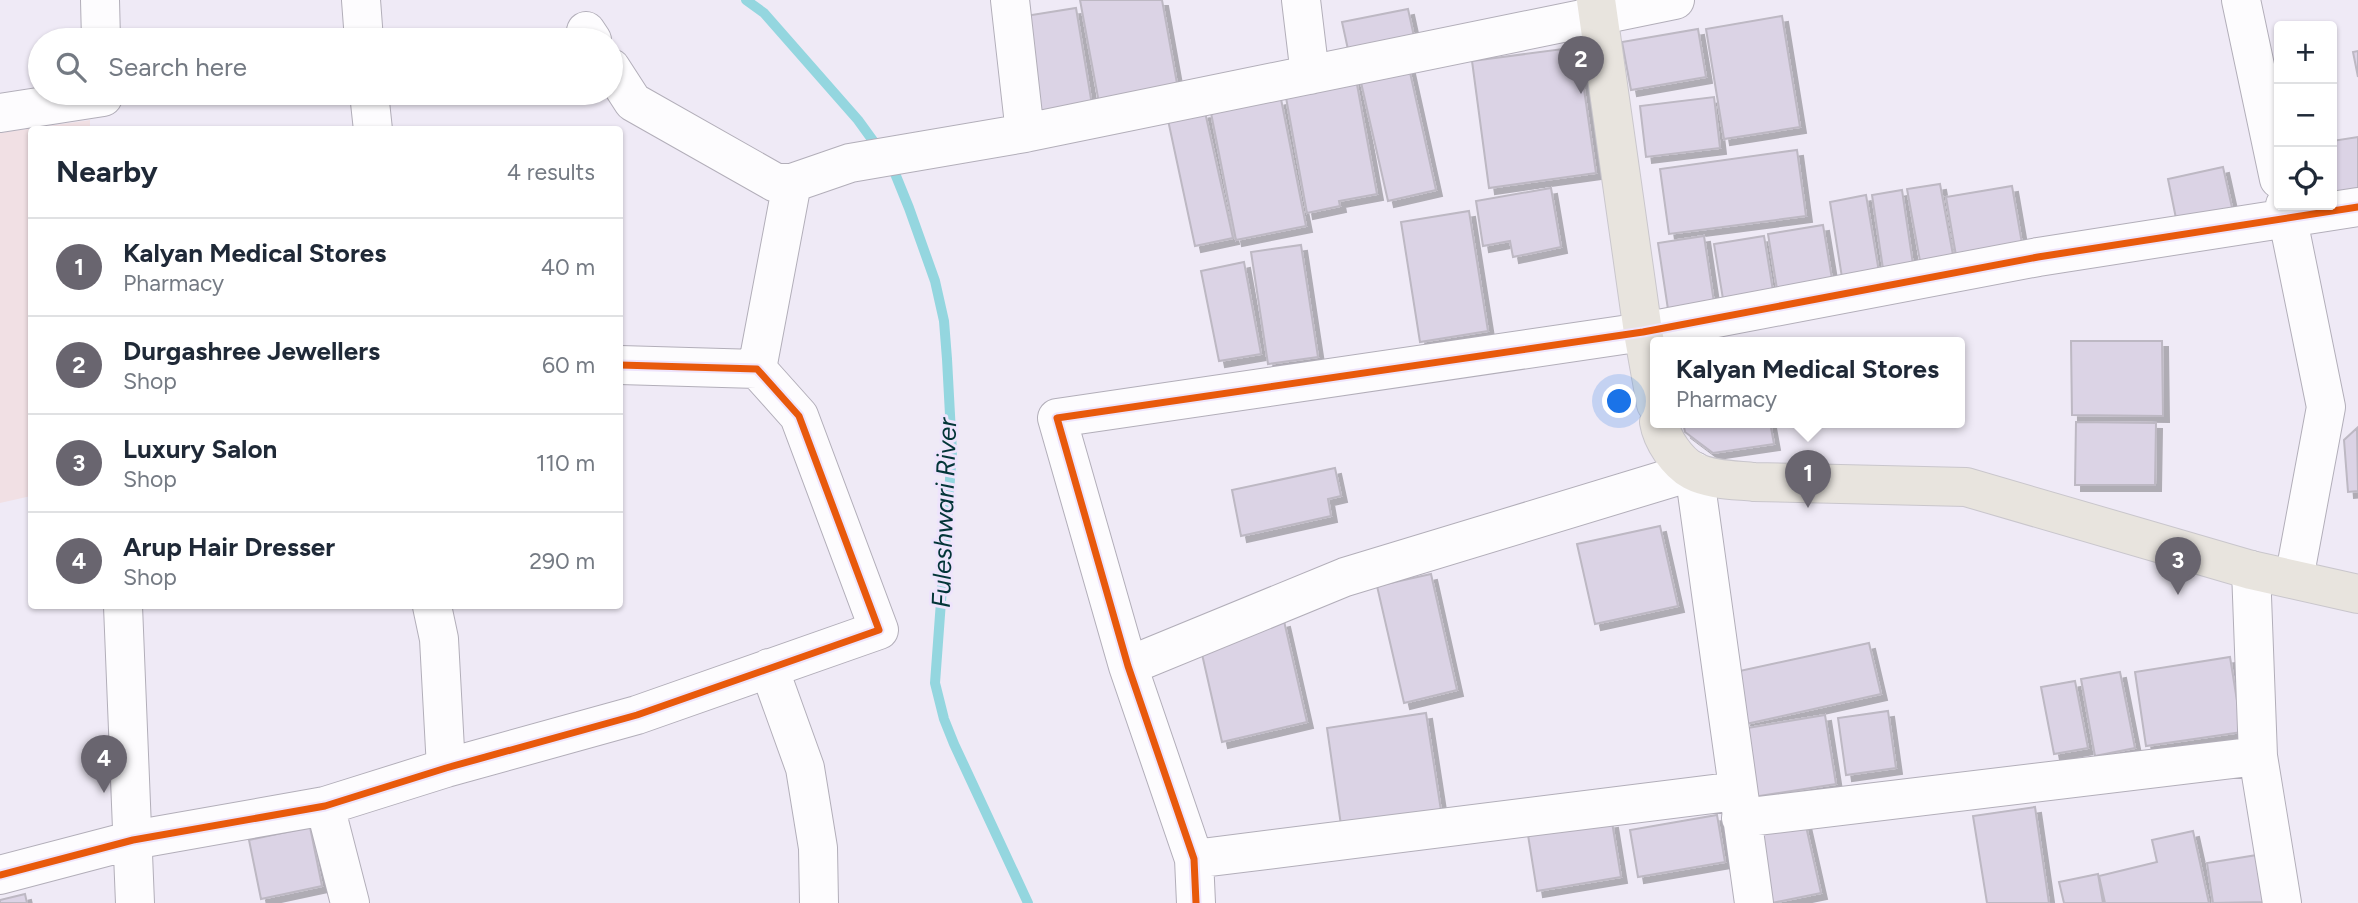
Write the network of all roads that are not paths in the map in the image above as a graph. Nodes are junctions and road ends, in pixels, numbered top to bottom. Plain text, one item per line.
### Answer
1 (100, 0) edge
2 (361, 0) edge
3 (1010, 0) edge
4 (1301, 0) edge
5 (1675, 0) edge
6 (2241, 0) edge
7 (1597, 9) edge
8 (101, 28) edge
9 (364, 28) edge
10 (1310, 75) junction
11 (623, 86) edge
12 (370, 105) edge
13 (103, 106) edge
14 (0, 113) edge
15 (373, 126) edge
16 (1025, 133) junction
17 (2274, 155) edge
18 (792, 183) junction
19 (2358, 207) edge
20 (2286, 211) edge
21 (1643, 332) junction
22 (623, 365) edge
23 (757, 369) junction
24 (1650, 371) edge
25 (2342, 403) edge
26 (1660, 428) edge
27 (1694, 471) junction
28 (2251, 570) junction
29 (2294, 579) junction
30 (2358, 594) edge
31 (123, 609) edge
32 (433, 609) edge
33 (1128, 666) junction
34 (769, 668) junction
35 (2258, 756) junction
36 (446, 768) junction
37 (1739, 805) junction
38 (325, 806) junction
39 (133, 840) junction
40 (1194, 859) junction
41 (0, 875) edge
42 (135, 903) edge
43 (350, 903) edge
44 (819, 903) edge
45 (1196, 903) edge
46 (1754, 903) edge
47 (2282, 903) edge

1 - 8 street
2 - 9 street
3 - 16 street
4 - 10 street
5 - 7 street
6 - 17 street
7 - 10 street
7 - 21 main road
10 - 16 street
11 - 18 street
12 - 15 street
13 - 14 street
16 - 18 street
18 - 23 street
19 - 20 street
20 - 21 street
20 - 25 street
21 - 24 main road
21 - 33 street
22 - 23 street
23 - 34 street
25 - 29 street
26 - 27 main road
27 - 28 main road
27 - 33 street
27 - 37 street
28 - 29 main road
28 - 35 street
29 - 30 main road
31 - 39 street
32 - 36 street
33 - 40 street
34 - 36 street
34 - 44 street
35 - 37 street
35 - 47 street
36 - 38 street
37 - 40 street
37 - 46 street
38 - 39 street
38 - 43 street
39 - 41 street
39 - 42 street
40 - 45 street

